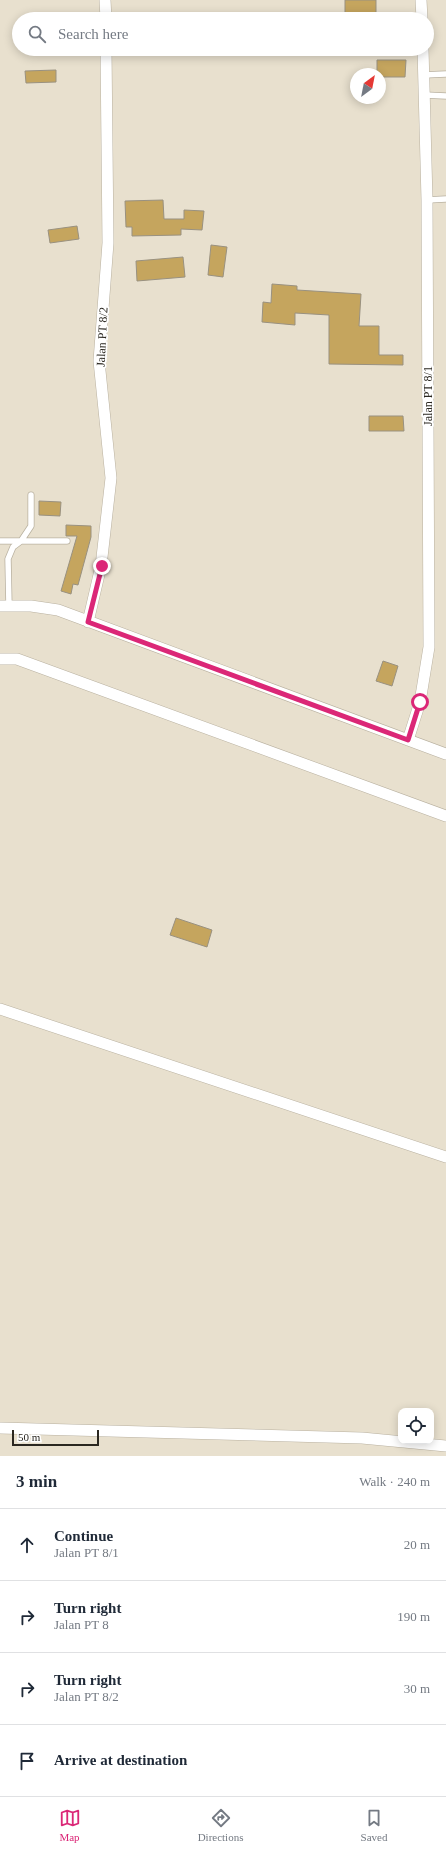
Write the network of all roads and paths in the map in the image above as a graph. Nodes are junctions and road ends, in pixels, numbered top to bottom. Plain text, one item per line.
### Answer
1 (106, 0) edge
2 (421, 0) edge
3 (106, 12) edge
4 (422, 12) edge
5 (106, 56) edge
6 (423, 56) edge
7 (446, 74) edge
8 (423, 75) junction
9 (424, 95) junction
10 (446, 96) edge
11 (427, 200) junction
12 (446, 200) edge
13 (31, 495) dead end
14 (0, 541) edge
15 (21, 541) junction
16 (67, 541) dead end
17 (5, 606) edge
18 (88, 622) junction
19 (0, 659) edge
20 (408, 740) junction
21 (446, 754) edge
22 (446, 816) edge
23 (0, 1009) edge
24 (446, 1157) edge
25 (0, 1428) edge
26 (446, 1446) edge

1 - 3 street
2 - 4 street
5 - 18 street, Jalan PT 8/2
6 - 8 street, Jalan PT 8/1
7 - 8 lane
8 - 9 street, Jalan PT 8/1
9 - 10 lane
9 - 11 street, Jalan PT 8/1
11 - 12 lane
11 - 20 street, Jalan PT 8/1
13 - 15 lane
14 - 15 lane
15 - 16 lane
15 - 17 lane
17 - 18 street
18 - 20 street
19 - 22 street
20 - 21 street
23 - 24 street
25 - 26 street

